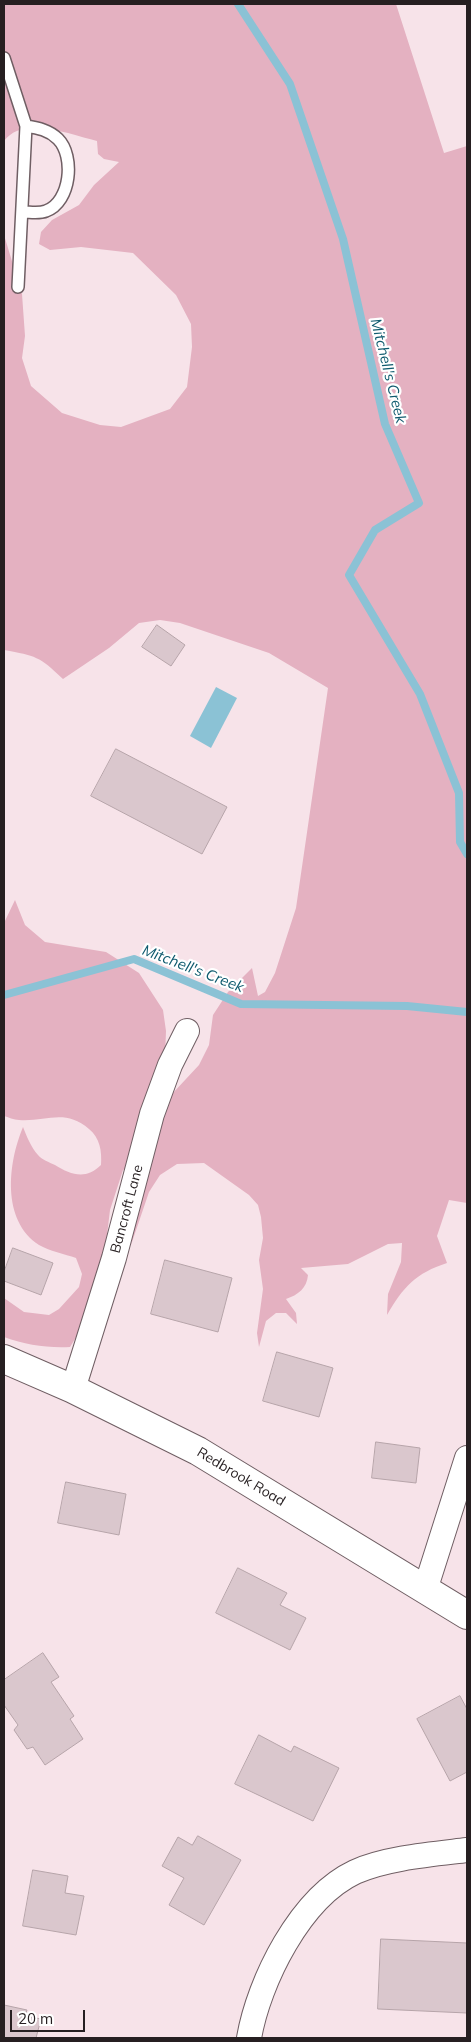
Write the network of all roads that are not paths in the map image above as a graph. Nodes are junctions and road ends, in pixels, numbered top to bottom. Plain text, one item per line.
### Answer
1 (4, 58) edge
2 (26, 126) junction
3 (23, 212) junction
4 (18, 287) dead end
5 (187, 1030) dead end
6 (4, 1359) edge
7 (72, 1389) junction
8 (467, 1458) edge
9 (425, 1590) junction
10 (467, 1616) edge
11 (467, 1850) edge
12 (250, 2038) edge

1 - 2 lane
2 - 3 lane
2 - 3 lane
3 - 4 lane
5 - 7 street, Bancroft Lane
6 - 7 main road, Redbrook Road
7 - 9 main road, Redbrook Road
8 - 9 street
9 - 10 main road, Redbrook Road
11 - 12 street

